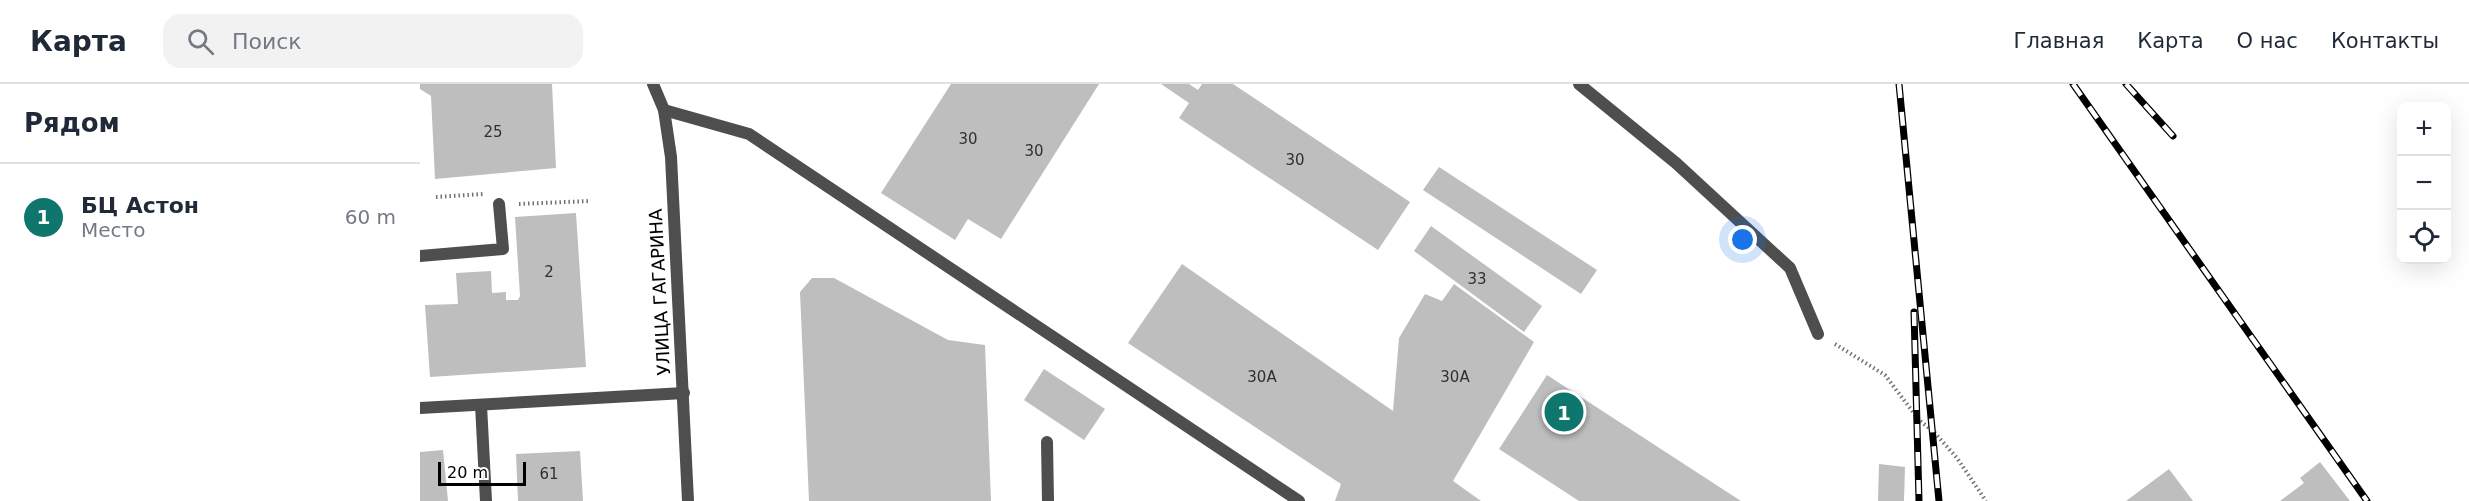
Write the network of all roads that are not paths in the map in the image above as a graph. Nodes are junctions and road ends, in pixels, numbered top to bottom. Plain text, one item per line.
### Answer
1 (652, 84) edge
2 (1579, 84) edge
3 (664, 110) junction
4 (499, 204) road end
5 (420, 256) edge
6 (1818, 334) road end
7 (684, 393) junction
8 (481, 405) junction
9 (420, 408) edge
10 (1047, 442) dead end
11 (486, 501) edge
12 (688, 501) edge
13 (1048, 501) edge
14 (1299, 501) edge

1 - 3 street, УЛИЦА ГАГАРИНА
2 - 6 street
3 - 7 street, УЛИЦА ГАГАРИНА
3 - 14 street
4 - 5 street
7 - 8 street
7 - 12 street, УЛИЦА ГАГАРИНА
8 - 9 street
8 - 11 street
10 - 13 street

